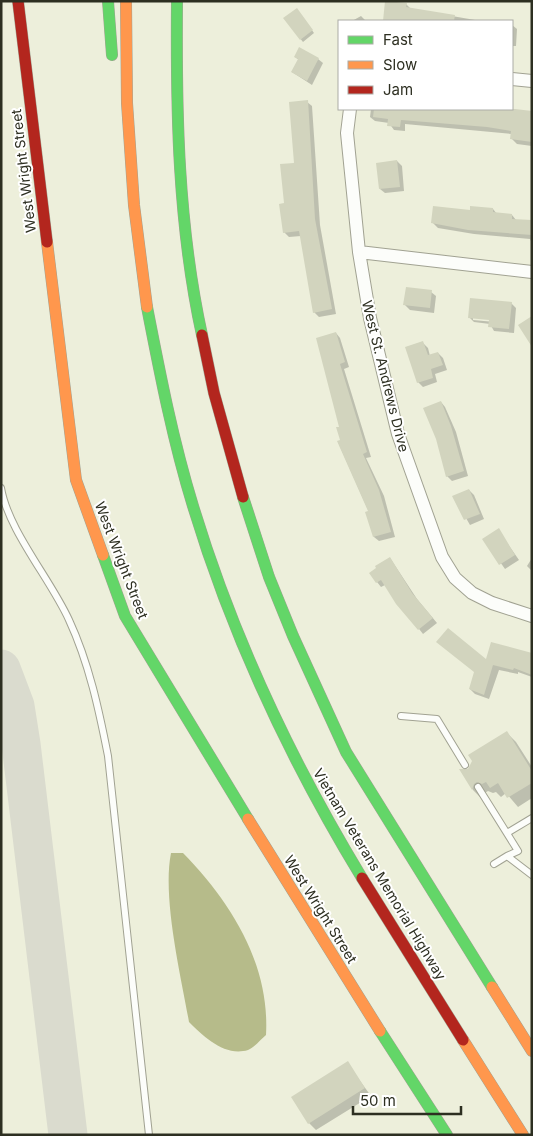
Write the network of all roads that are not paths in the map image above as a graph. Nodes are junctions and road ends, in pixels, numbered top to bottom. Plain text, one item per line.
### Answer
1 (18, 1) edge
2 (108, 1) edge
3 (126, 1) edge
4 (177, 1) edge
5 (188, 1) edge
6 (513, 79) edge
7 (532, 81) edge
8 (176, 88) junction
9 (350, 110) edge
10 (136, 242) junction
11 (359, 252) junction
12 (532, 272) edge
13 (1, 488) edge
14 (532, 616) edge
15 (402, 716) dead end
16 (465, 765) dead end
17 (478, 787) dead end
18 (532, 818) edge
19 (507, 833) junction
20 (507, 856) junction
21 (494, 864) dead end
22 (532, 875) edge
23 (532, 1051) edge
24 (149, 1135) edge
25 (447, 1135) edge
26 (523, 1135) edge

1 - 25 main road, West Wright Street
2 - 10 main road
3 - 10 main road, Vietnam Veterans Memorial Highway
4 - 8 main road
5 - 8 main road
6 - 7 street
8 - 23 main road
9 - 11 street, West St. Andrews Drive
10 - 26 main road, Vietnam Veterans Memorial Highway
11 - 12 street
11 - 14 street, West St. Andrews Drive
13 - 24 lane
15 - 16 lane
17 - 19 lane
18 - 19 lane
19 - 20 lane
20 - 21 lane
20 - 22 lane

